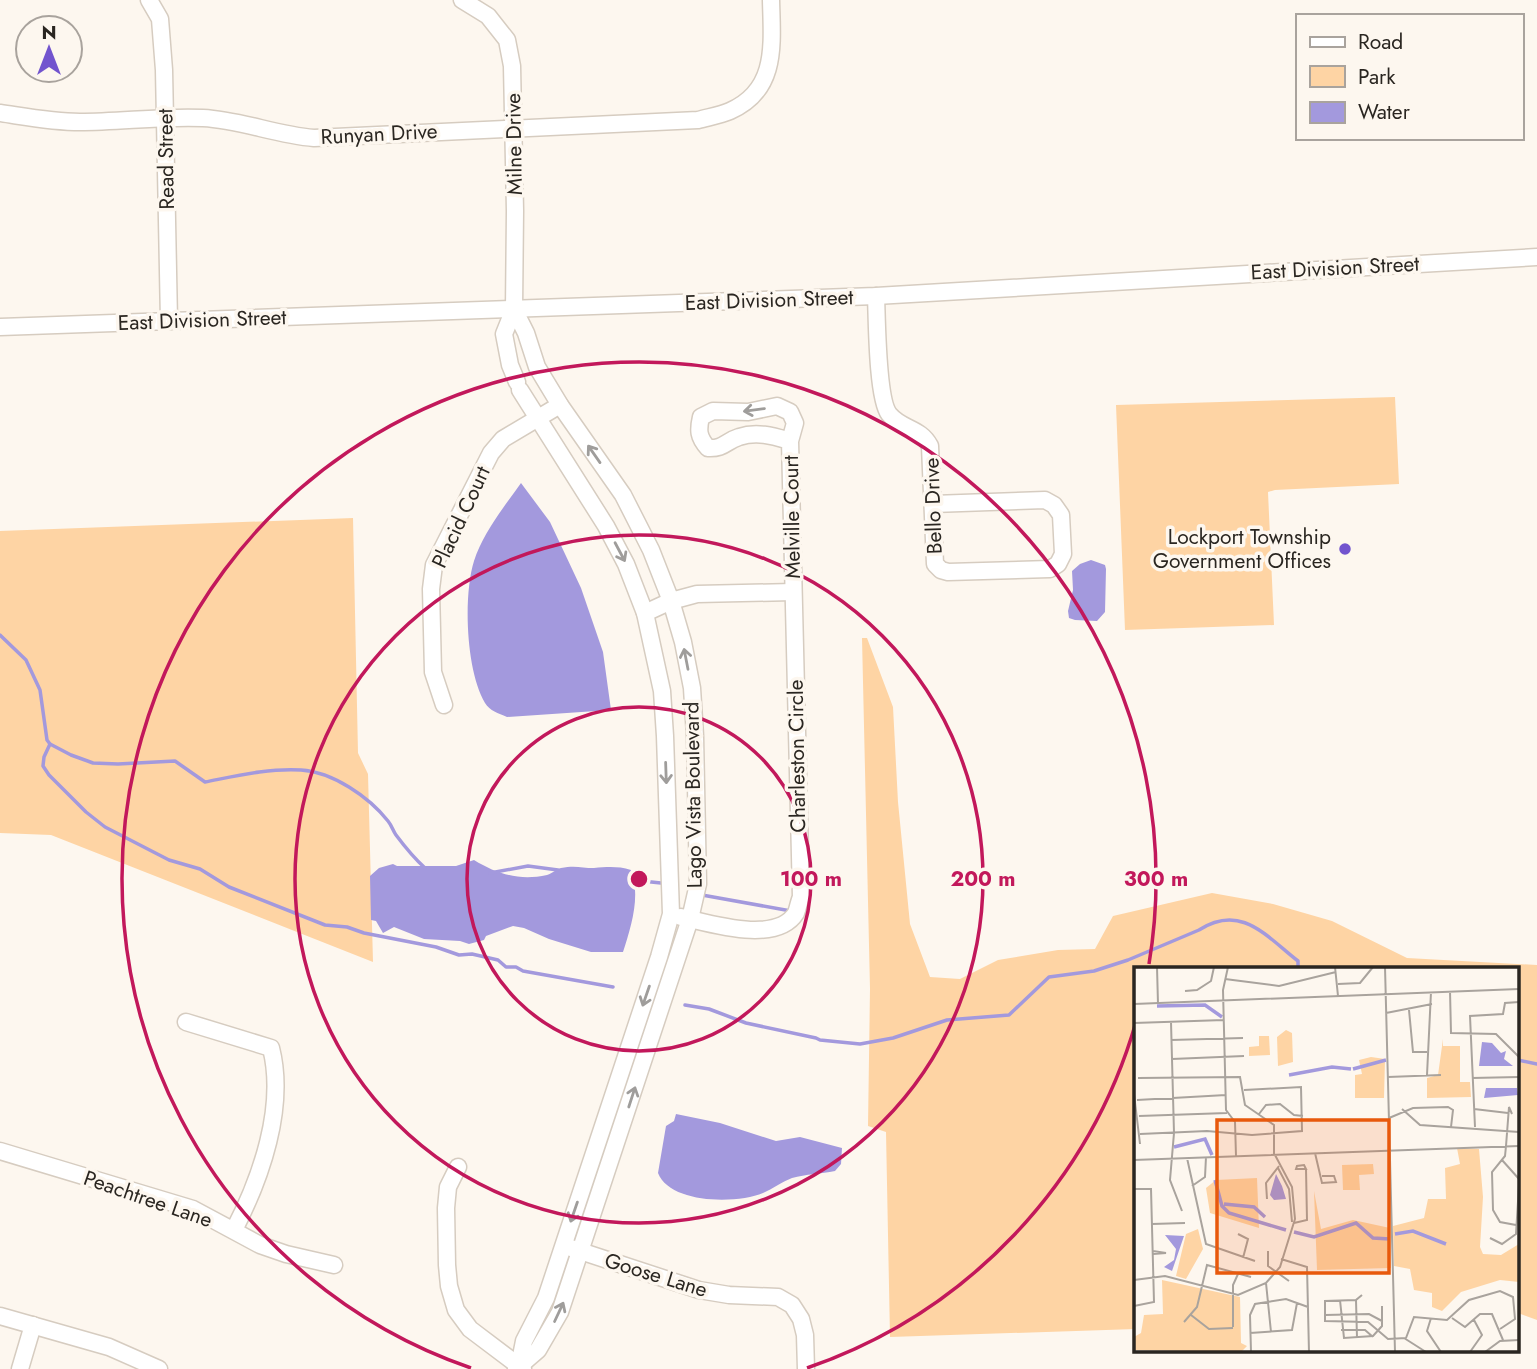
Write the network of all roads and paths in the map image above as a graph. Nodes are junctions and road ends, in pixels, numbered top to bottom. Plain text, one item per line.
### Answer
1 (149, 0) edge
2 (462, 0) edge
3 (771, 0) edge
4 (0, 113) edge
5 (166, 119) junction
6 (513, 127) junction
7 (1537, 257) edge
8 (876, 296) junction
9 (514, 309) junction
10 (169, 321) junction
11 (0, 327) edge
12 (531, 352) junction
13 (508, 357) junction
14 (560, 405) junction
15 (537, 418) junction
16 (790, 441) junction
17 (933, 504) junction
18 (793, 592) junction
19 (671, 601) junction
20 (645, 613) junction
21 (444, 705) dead end
22 (671, 914) junction
23 (690, 919) junction
24 (186, 1022) dead end
25 (0, 1151) edge
26 (458, 1167) dead end
27 (234, 1230) junction
28 (563, 1245) junction
29 (581, 1252) junction
30 (334, 1265) dead end
31 (0, 1316) edge
32 (33, 1325) junction
33 (519, 1368) edge
34 (20, 1369) edge
35 (159, 1369) edge
36 (806, 1369) edge

1 - 5 street, Read Street
2 - 6 street, Milne Drive
3 - 6 street, Runyan Drive
4 - 5 street, Runyan Drive
5 - 6 street, Runyan Drive
5 - 10 street, Read Street
6 - 9 street, Milne Drive
7 - 8 street, East Division Street
8 - 9 street, East Division Street
8 - 17 street, Bello Drive
9 - 10 street, East Division Street
9 - 12 street, Lago Vista Boulevard
9 - 13 street, Lago Vista Boulevard
10 - 11 street, East Division Street
12 - 13 street
12 - 14 street, Lago Vista Boulevard
13 - 15 street, Lago Vista Boulevard
14 - 15 street, Placid Court
19 -> 14 street, Lago Vista Boulevard
15 -> 20 street, Lago Vista Boulevard
15 - 21 street, Placid Court
16 -> 16 street, Melville Court
16 - 18 street, Melville Court
17 - 17 street, Bello Drive
18 - 19 street
18 - 23 street, Charleston Circle
19 - 20 street
23 -> 19 street, Lago Vista Boulevard
20 -> 22 street, Lago Vista Boulevard
22 - 23 street, Charleston Circle
22 -> 28 street, Lago Vista Boulevard
29 -> 23 street, Lago Vista Boulevard
24 - 27 street
25 - 27 street, Peachtree Lane
26 - 33 street
27 - 30 street, Peachtree Lane
28 - 29 street, Goose Lane
28 - 33 street, Lago Vista Boulevard
33 -> 29 street, Lago Vista Boulevard
29 - 36 street, Goose Lane
31 - 32 street
32 - 34 street
32 - 35 street

